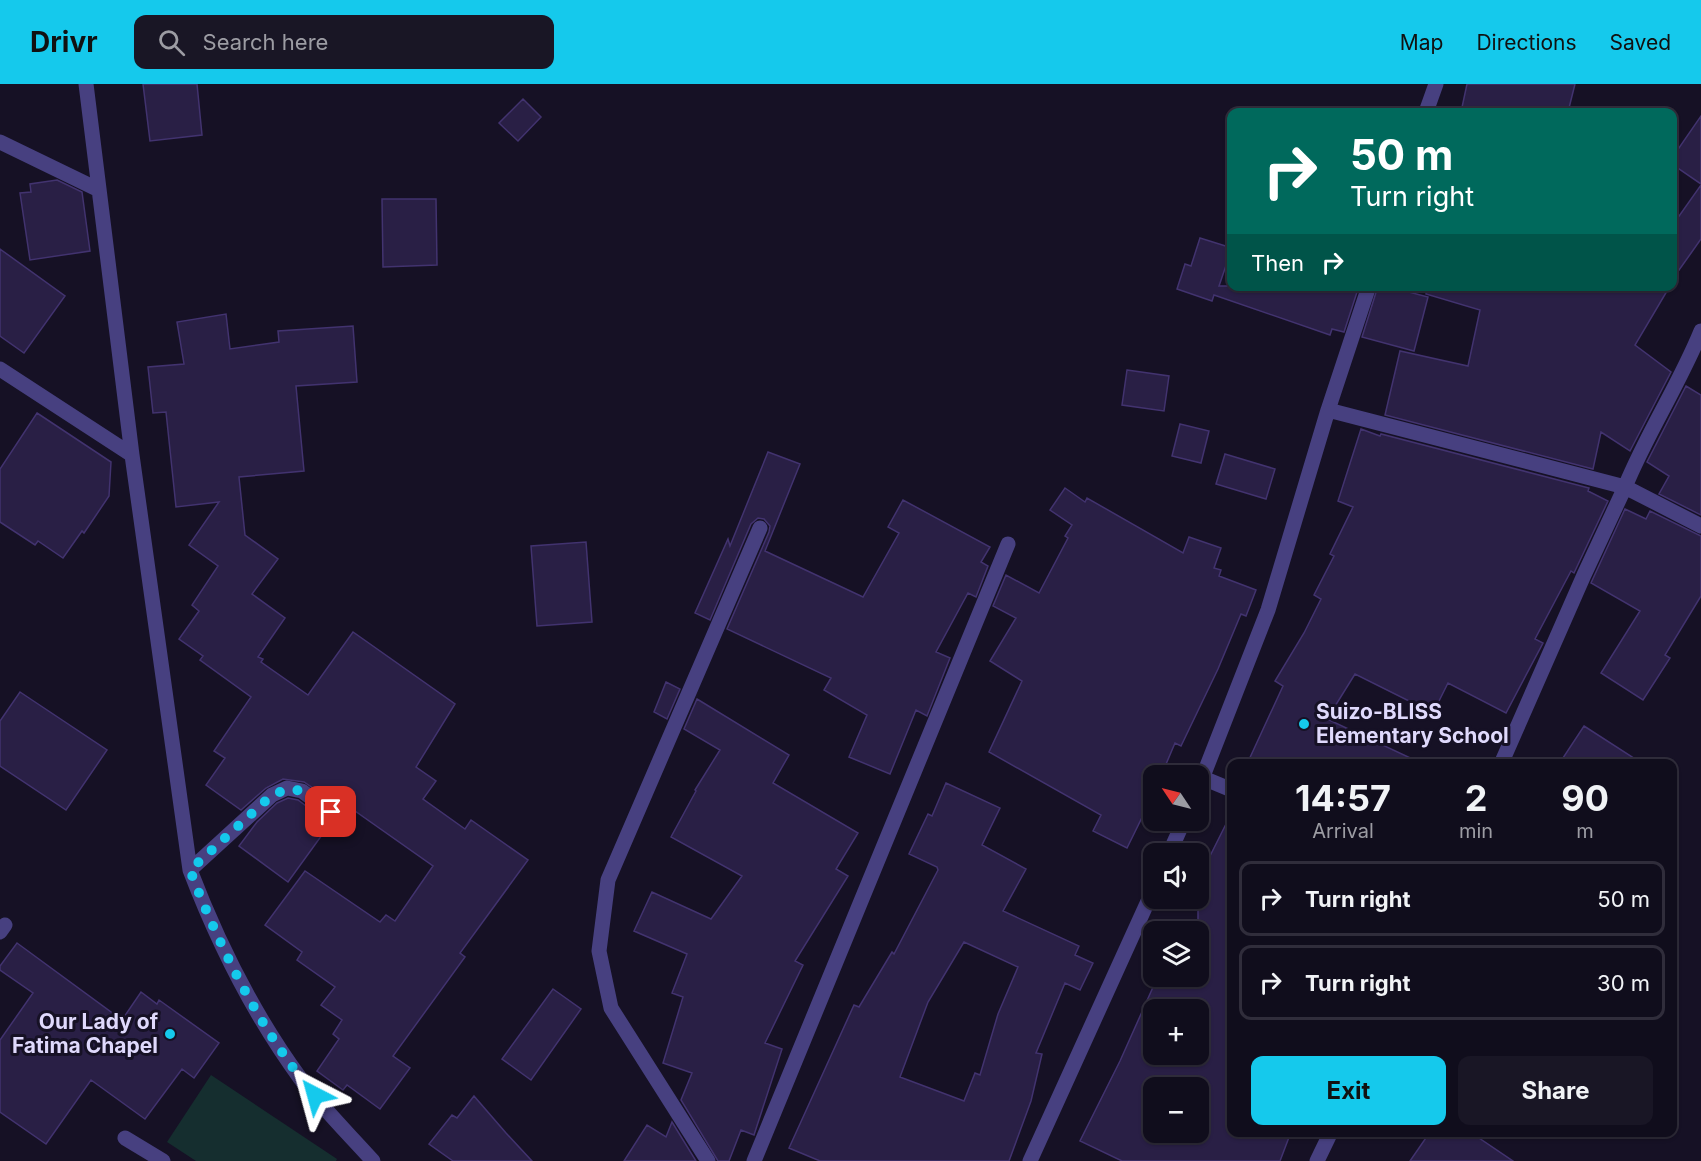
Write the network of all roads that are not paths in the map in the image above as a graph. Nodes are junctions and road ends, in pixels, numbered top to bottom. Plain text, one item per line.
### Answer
1 (86, 84) edge
2 (1436, 84) edge
3 (1427, 108) edge
4 (0, 142) edge
5 (97, 189) junction
6 (1367, 291) edge
7 (1701, 331) edge
8 (0, 369) edge
9 (1328, 410) junction
10 (132, 455) junction
11 (1625, 487) junction
12 (1701, 526) edge
13 (760, 528) dead end
14 (1008, 544) dead end
15 (1503, 759) edge
16 (1208, 765) edge
17 (1209, 785) edge
18 (1227, 789) edge
19 (345, 823) dead end
20 (190, 870) junction
21 (1144, 909) edge
22 (1328, 1137) edge
23 (125, 1138) dead end
24 (163, 1161) edge
25 (373, 1161) edge
26 (708, 1161) edge
27 (754, 1161) edge
28 (1030, 1161) edge
29 (1317, 1161) edge

1 - 5 street
2 - 3 street
4 - 5 street
5 - 10 street
6 - 9 street
7 - 11 street
8 - 10 street
9 - 11 street
9 - 16 street
10 - 20 street
11 - 12 street
11 - 15 street
13 - 26 street
14 - 27 street
17 - 18 street
19 - 20 street
20 - 25 street
21 - 28 street
22 - 29 street
23 - 24 street

